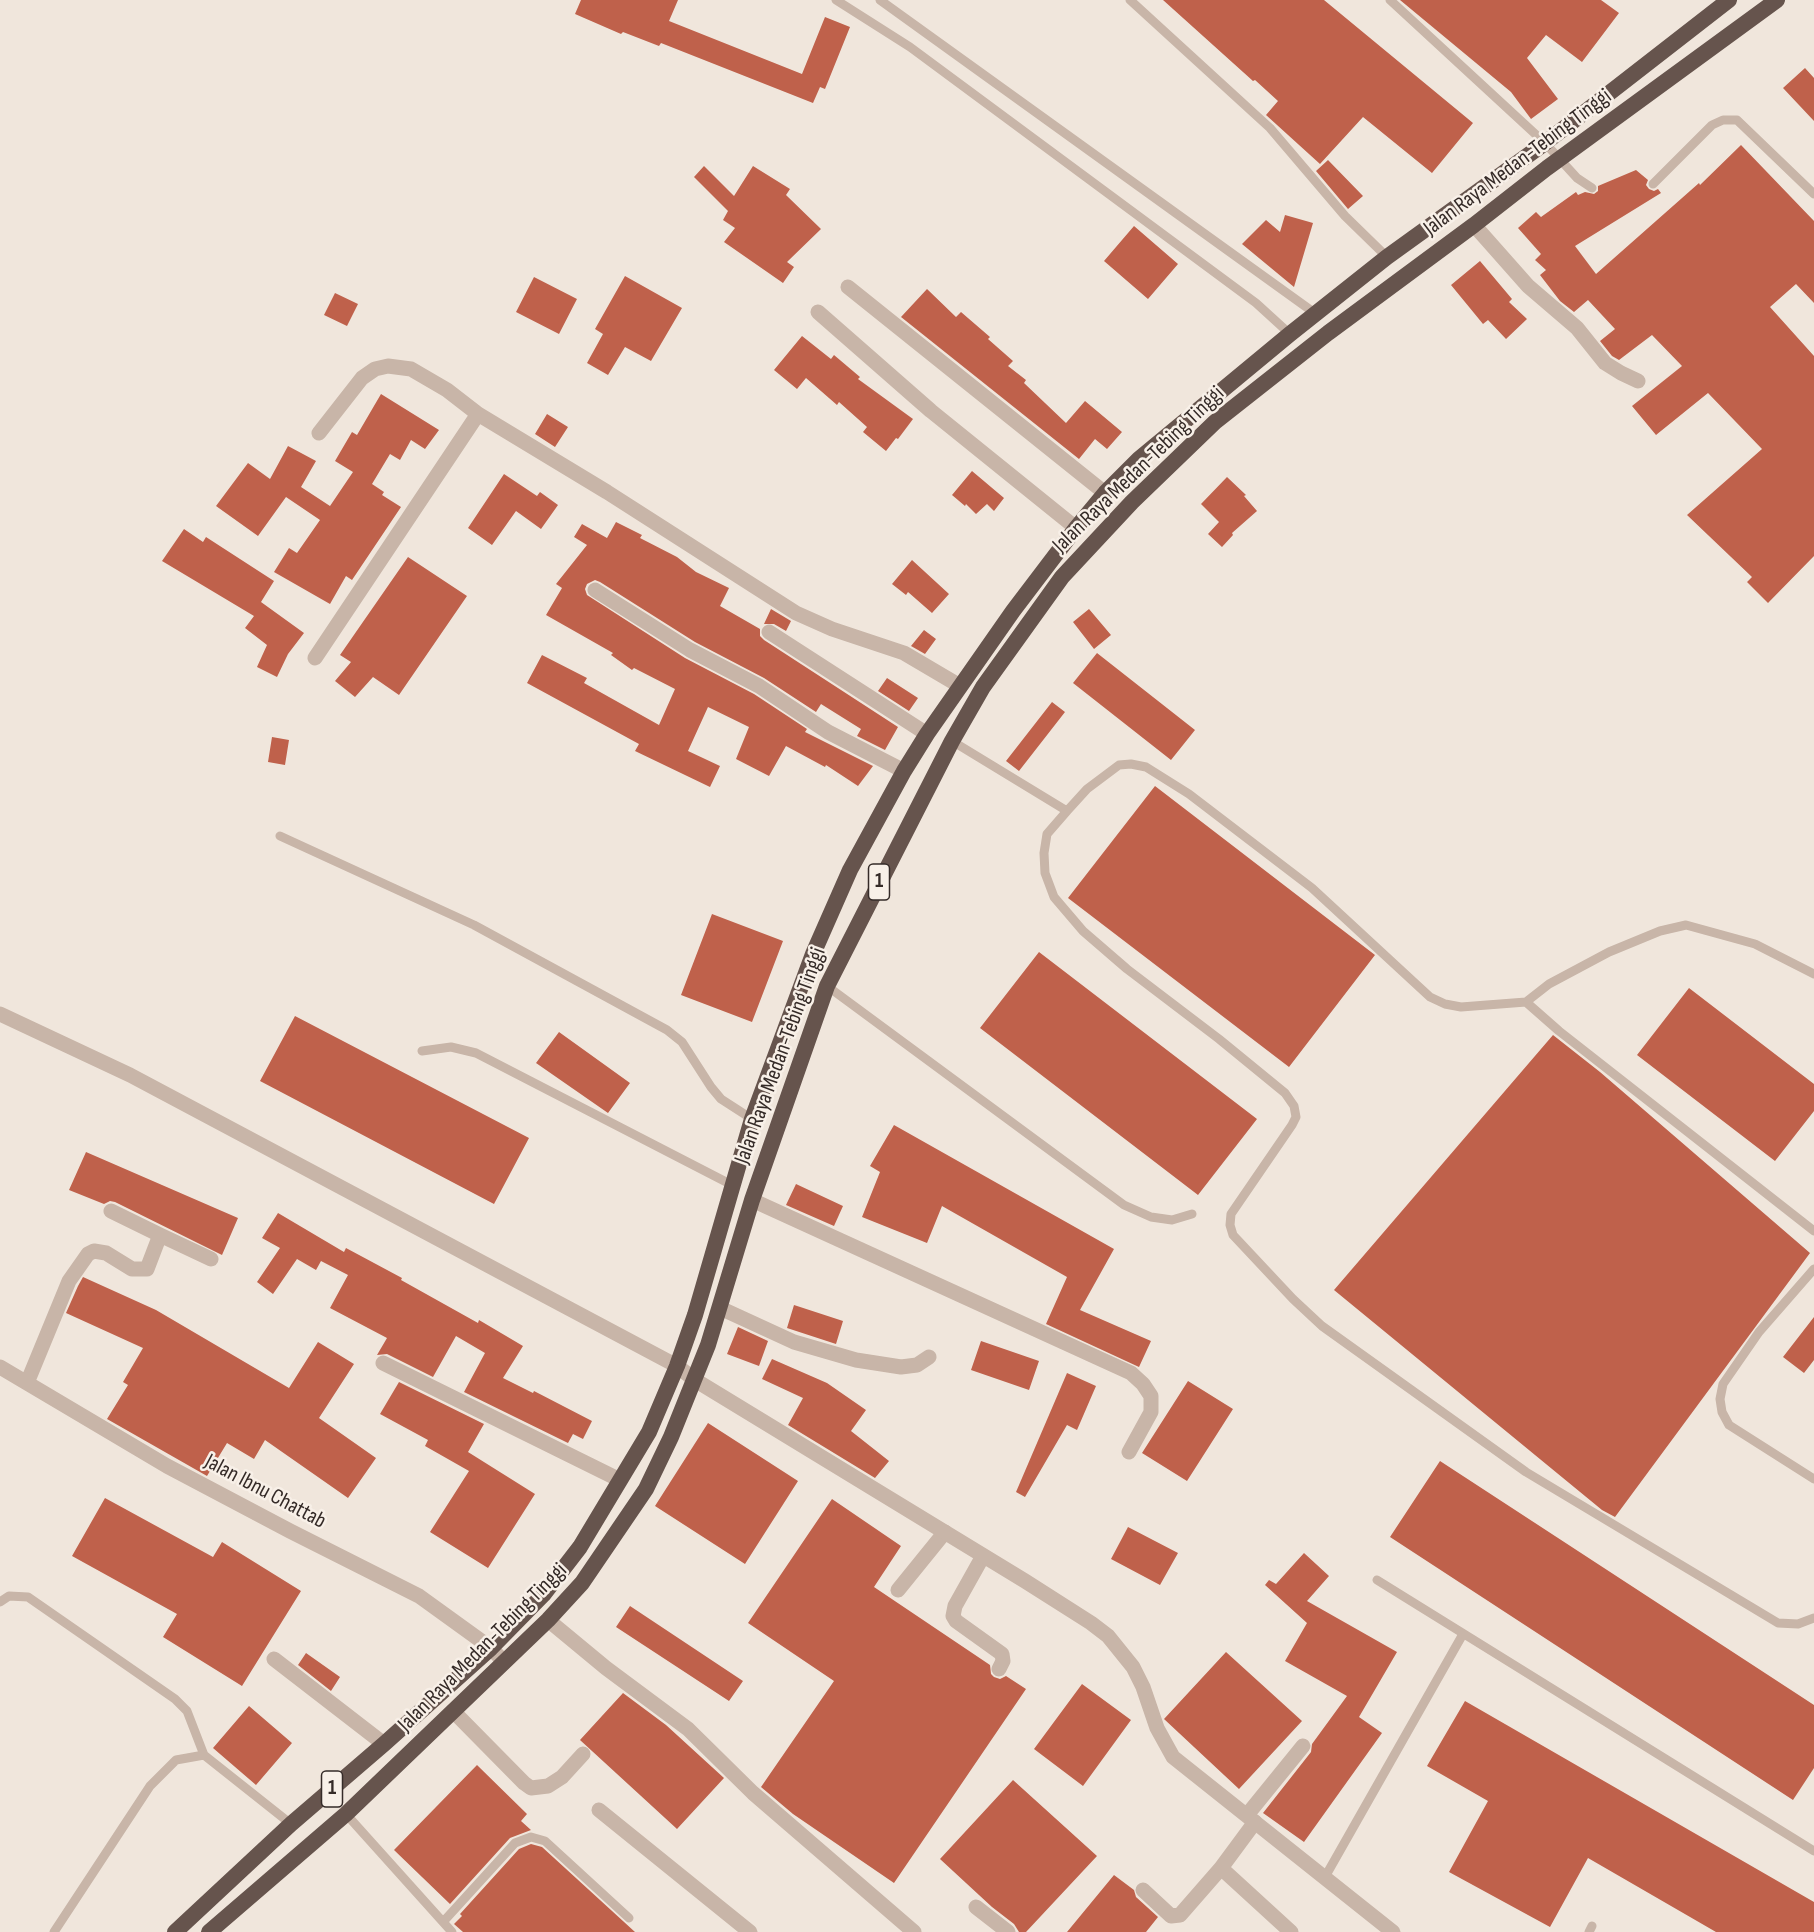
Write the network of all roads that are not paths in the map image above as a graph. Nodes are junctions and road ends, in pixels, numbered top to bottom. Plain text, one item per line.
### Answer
1 (836, 0) edge
2 (880, 0) edge
3 (1130, 0) edge
4 (1390, 0) edge
5 (1730, 0) edge
6 (1777, 0) edge
7 (1545, 143) junction
8 (1560, 158) junction
9 (1653, 184) dead end
10 (1592, 188) dead end
11 (1814, 194) edge
12 (1474, 225) junction
13 (1388, 257) junction
14 (848, 287) dead end
15 (818, 312) dead end
16 (1316, 314) junction
17 (1290, 334) junction
18 (1638, 381) dead end
19 (478, 414) junction
20 (319, 433) dead end
21 (1105, 493) junction
22 (1076, 528) junction
23 (595, 590) dead end
24 (769, 632) dead end
25 (315, 658) dead end
26 (960, 686) junction
27 (927, 734) junction
28 (952, 741) junction
29 (904, 771) junction
30 (1067, 811) junction
31 (280, 836) dead end
32 (1814, 974) edge
33 (826, 986) junction
34 (1526, 1002) junction
35 (0, 1014) edge
36 (422, 1051) dead end
37 (752, 1119) junction
38 (732, 1185) junction
39 (752, 1200) junction
40 (111, 1210) dead end
41 (1192, 1214) dead end
42 (1814, 1231) edge
43 (160, 1235) junction
44 (211, 1259) dead end
45 (1814, 1269) edge
46 (720, 1308) junction
47 (929, 1357) dead end
48 (383, 1363) dead end
49 (676, 1366) junction
50 (0, 1368) edge
51 (695, 1380) junction
52 (27, 1383) junction
53 (1129, 1452) dead end
54 (1814, 1479) edge
55 (620, 1480) junction
56 (945, 1532) junction
57 (983, 1556) junction
58 (1377, 1580) dead end
59 (898, 1590) dead end
60 (0, 1602) edge
61 (1814, 1618) edge
62 (548, 1620) junction
63 (1463, 1634) junction
64 (490, 1648) junction
65 (274, 1659) dead end
66 (504, 1662) junction
67 (999, 1669) dead end
68 (453, 1711) junction
69 (384, 1744) junction
70 (1303, 1746) dead end
71 (583, 1754) dead end
72 (204, 1755) junction
73 (599, 1810) dead end
74 (346, 1814) junction
75 (1251, 1818) junction
76 (291, 1824) junction
77 (1814, 1851) edge
78 (1221, 1868) junction
79 (1325, 1877) junction
80 (1143, 1890) dead end
81 (976, 1907) dead end
82 (629, 1918) dead end
83 (443, 1922) junction
84 (54, 1932) edge
85 (175, 1932) edge
86 (209, 1932) edge
87 (452, 1932) edge
88 (750, 1932) edge
89 (914, 1932) edge
90 (1008, 1932) edge
91 (1291, 1932) edge
92 (1393, 1932) edge

1 - 17 lane
2 - 16 lane
3 - 13 lane
4 - 7 lane
5 - 7 highway, Jalan Raya Medan-Tebing Tinggi / 1
6 - 8 highway, Jalan Raya Medan-Tebing Tinggi / 1
7 - 8 lane
7 - 13 highway, Jalan Raya Medan-Tebing Tinggi / 1
8 - 10 lane
8 - 12 highway, Jalan Raya Medan-Tebing Tinggi / 1
9 - 11 lane
12 - 18 street
12 - 28 highway, Jalan Raya Medan-Tebing Tinggi / 1
13 - 16 highway, Jalan Raya Medan-Tebing Tinggi / 1
14 - 21 street
15 - 22 street
16 - 17 highway, Jalan Raya Medan-Tebing Tinggi / 1
17 - 21 highway, Jalan Raya Medan-Tebing Tinggi / 1
19 - 20 street
19 - 25 street
19 - 26 street
21 - 22 highway, Jalan Raya Medan-Tebing Tinggi / 1
22 - 26 highway, Jalan Raya Medan-Tebing Tinggi / 1
23 - 29 street
24 - 27 street
26 - 27 highway, Jalan Raya Medan-Tebing Tinggi / 1
27 - 29 highway, Jalan Raya Medan-Tebing Tinggi / 1
28 - 30 lane
28 - 33 highway, Jalan Raya Medan-Tebing Tinggi / 1
29 - 37 highway, Jalan Raya Medan-Tebing Tinggi / 1
30 - 34 lane
30 - 61 lane
31 - 37 lane
32 - 34 lane
33 - 39 highway, Jalan Raya Medan-Tebing Tinggi / 1
33 - 41 lane
34 - 42 lane
35 - 49 street
36 - 38 lane
37 - 38 highway, Jalan Raya Medan-Tebing Tinggi / 1
38 - 49 highway, Jalan Raya Medan-Tebing Tinggi / 1
39 - 46 highway, Jalan Raya Medan-Tebing Tinggi / 1
39 - 53 street
40 - 43 street
43 - 44 street
43 - 52 street
45 - 54 lane
46 - 47 street
46 - 51 highway, Jalan Raya Medan-Tebing Tinggi / 1
48 - 55 street
49 - 51 street
49 - 55 highway, Jalan Raya Medan-Tebing Tinggi / 1
50 - 52 street, Jalan Ibnu Chattab
51 - 56 street
51 - 62 highway, Jalan Raya Medan-Tebing Tinggi / 1
52 - 64 street, Jalan Ibnu Chattab
55 - 64 highway, Jalan Raya Medan-Tebing Tinggi / 1
56 - 57 street
56 - 59 street
57 - 67 street
57 - 75 street
58 - 63 lane
60 - 72 lane
62 - 66 highway, Jalan Raya Medan-Tebing Tinggi / 1
62 - 89 street
63 - 77 lane
63 - 79 lane
64 - 66 street, Jalan Ibnu Chattab
64 - 69 highway, Jalan Raya Medan-Tebing Tinggi / 1
65 - 69 street
66 - 68 highway, Jalan Raya Medan-Tebing Tinggi / 1
68 - 71 street
68 - 74 highway, Jalan Raya Medan-Tebing Tinggi / 1
69 - 76 highway, Jalan Raya Medan-Tebing Tinggi / 1
70 - 75 street
72 - 76 lane
72 - 84 lane
73 - 88 street
74 - 83 lane
74 - 86 highway, Jalan Raya Medan-Tebing Tinggi / 1
75 - 78 street
75 - 79 street
76 - 85 highway, Jalan Raya Medan-Tebing Tinggi / 1
78 - 80 street
78 - 91 street
79 - 92 street
81 - 90 street
82 - 83 lane
83 - 87 lane

